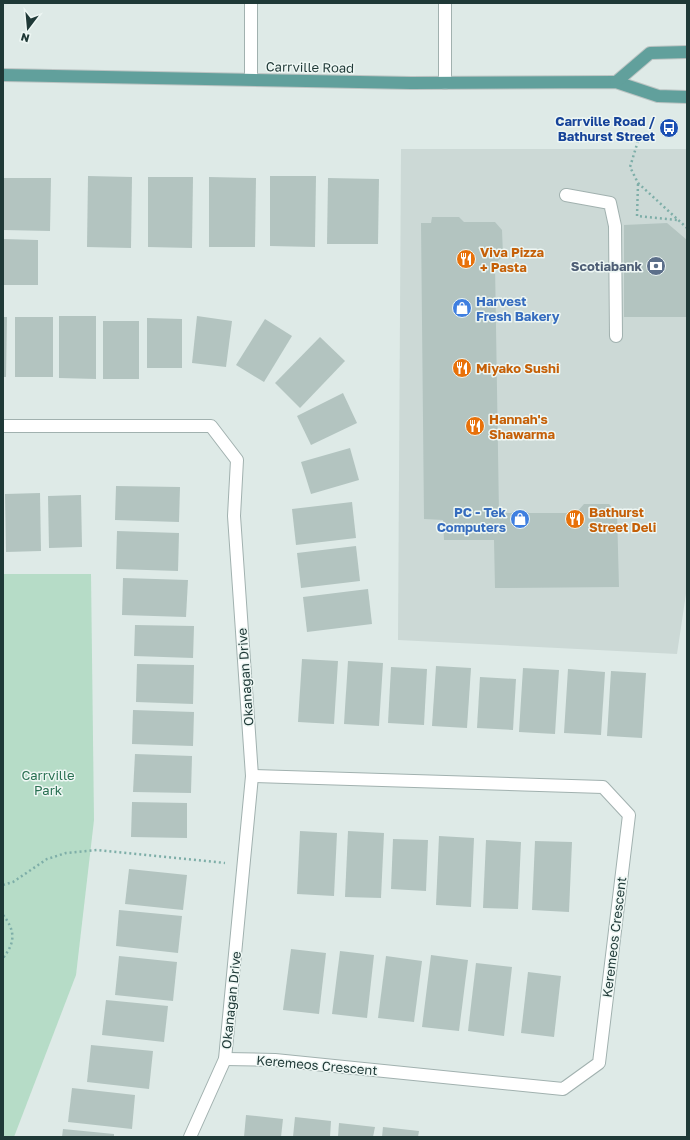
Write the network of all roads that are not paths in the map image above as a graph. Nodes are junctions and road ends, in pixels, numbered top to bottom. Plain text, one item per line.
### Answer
1 (251, 3) edge
2 (445, 3) edge
3 (687, 52) edge
4 (3, 75) edge
5 (251, 80) junction
6 (616, 82) junction
7 (445, 83) junction
8 (687, 97) edge
9 (566, 195) dead end
10 (616, 336) dead end
11 (3, 426) edge
12 (252, 776) junction
13 (225, 1059) junction
14 (190, 1137) edge

1 - 5 street
2 - 7 street
3 - 6 main road
4 - 5 main road, Carrville Road
5 - 7 main road, Carrville Road
6 - 7 main road, Carrville Road
6 - 8 main road, Carrville Road
9 - 10 street
11 - 12 street, Okanagan Drive
12 - 13 street, Okanagan Drive
12 - 13 street, Keremeos Crescent
13 - 14 street, Okanagan Drive

